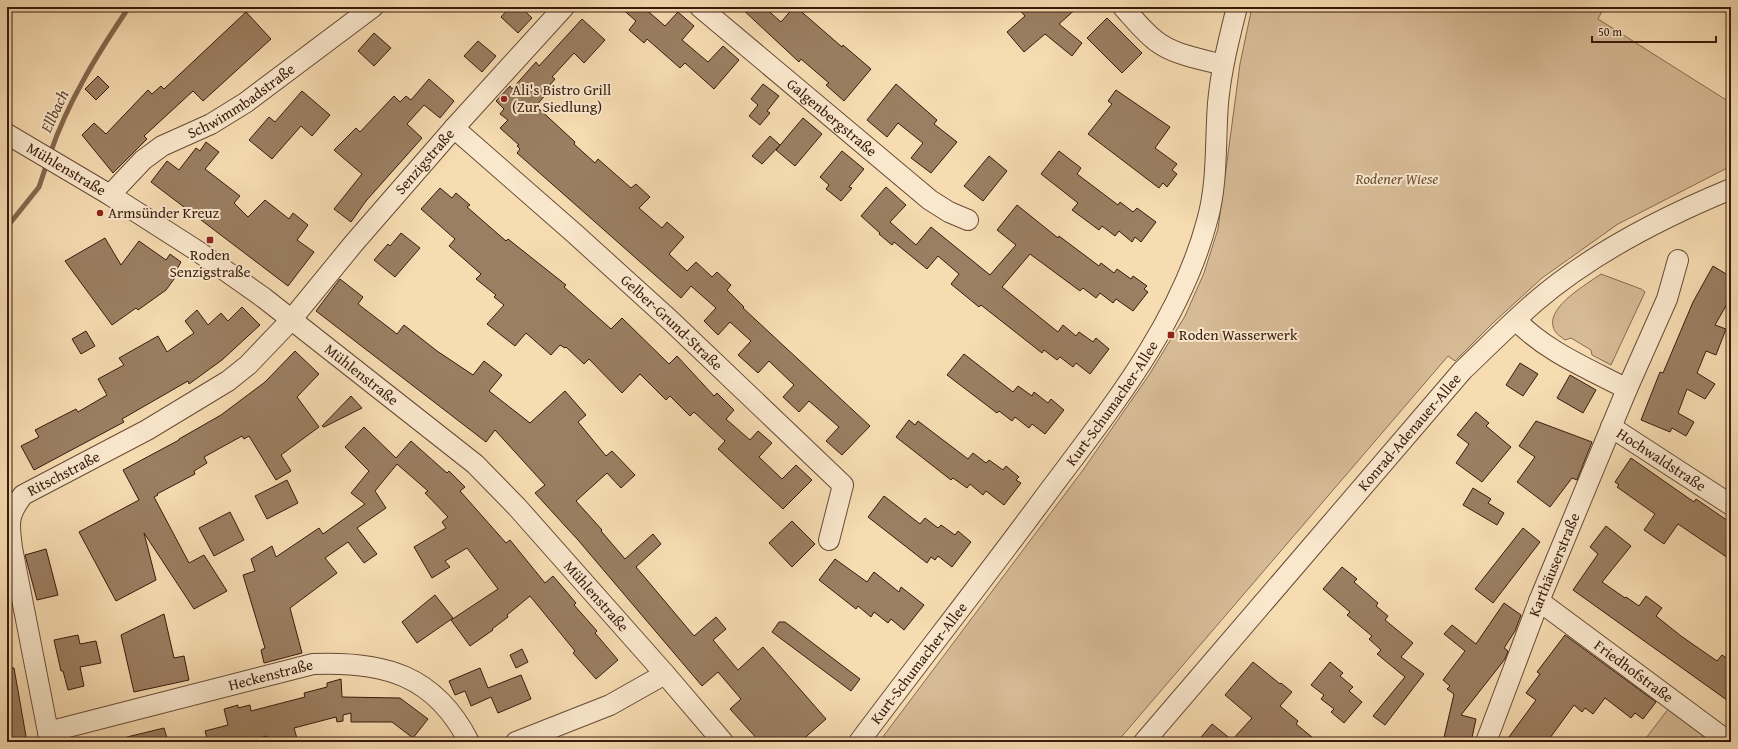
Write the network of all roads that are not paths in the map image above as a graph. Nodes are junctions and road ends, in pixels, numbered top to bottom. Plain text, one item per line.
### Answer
1 (373, 7) edge
2 (564, 7) edge
3 (700, 7) edge
4 (1123, 7) edge
5 (1237, 7) edge
6 (1223, 66) junction
7 (454, 128) junction
8 (7, 134) edge
9 (1731, 189) edge
10 (110, 195) junction
11 (968, 220) dead end
12 (1678, 260) dead end
13 (291, 320) junction
14 (1516, 320) junction
15 (1627, 389) junction
16 (1611, 427) junction
17 (1731, 505) edge
18 (829, 540) dead end
19 (1539, 601) junction
20 (665, 674) junction
21 (49, 737) edge
22 (469, 742) edge
23 (516, 742) edge
24 (723, 742) edge
25 (859, 742) edge
26 (1144, 742) edge
27 (1486, 742) edge
28 (1729, 742) edge

1 - 10 street, Schwimmbadstraße
2 - 7 street, Senzigstraße
3 - 11 street, Galgenbergstraße
4 - 6 street
5 - 6 street, Kurt-Schumacher-Allee
6 - 25 street, Kurt-Schumacher-Allee
7 - 13 street, Senzigstraße
7 - 18 street, Gelber-Grund-Straße
8 - 10 street, Mühlenstraße
9 - 14 street, Konrad-Adenauer-Allee
10 - 13 street, Mühlenstraße
12 - 15 street, Karthäuserstraße
13 - 20 street, Mühlenstraße
13 - 21 street, Ritschstraße
14 - 15 street
14 - 26 street, Konrad-Adenauer-Allee
15 - 16 street, Karthäuserstraße
16 - 17 street, Hochwaldstraße
16 - 19 street, Karthäuserstraße
19 - 27 street, Karthäuserstraße
19 - 28 street, Friedhofstraße
20 - 23 street
20 - 24 street, Mühlenstraße
21 - 22 street, Heckenstraße

